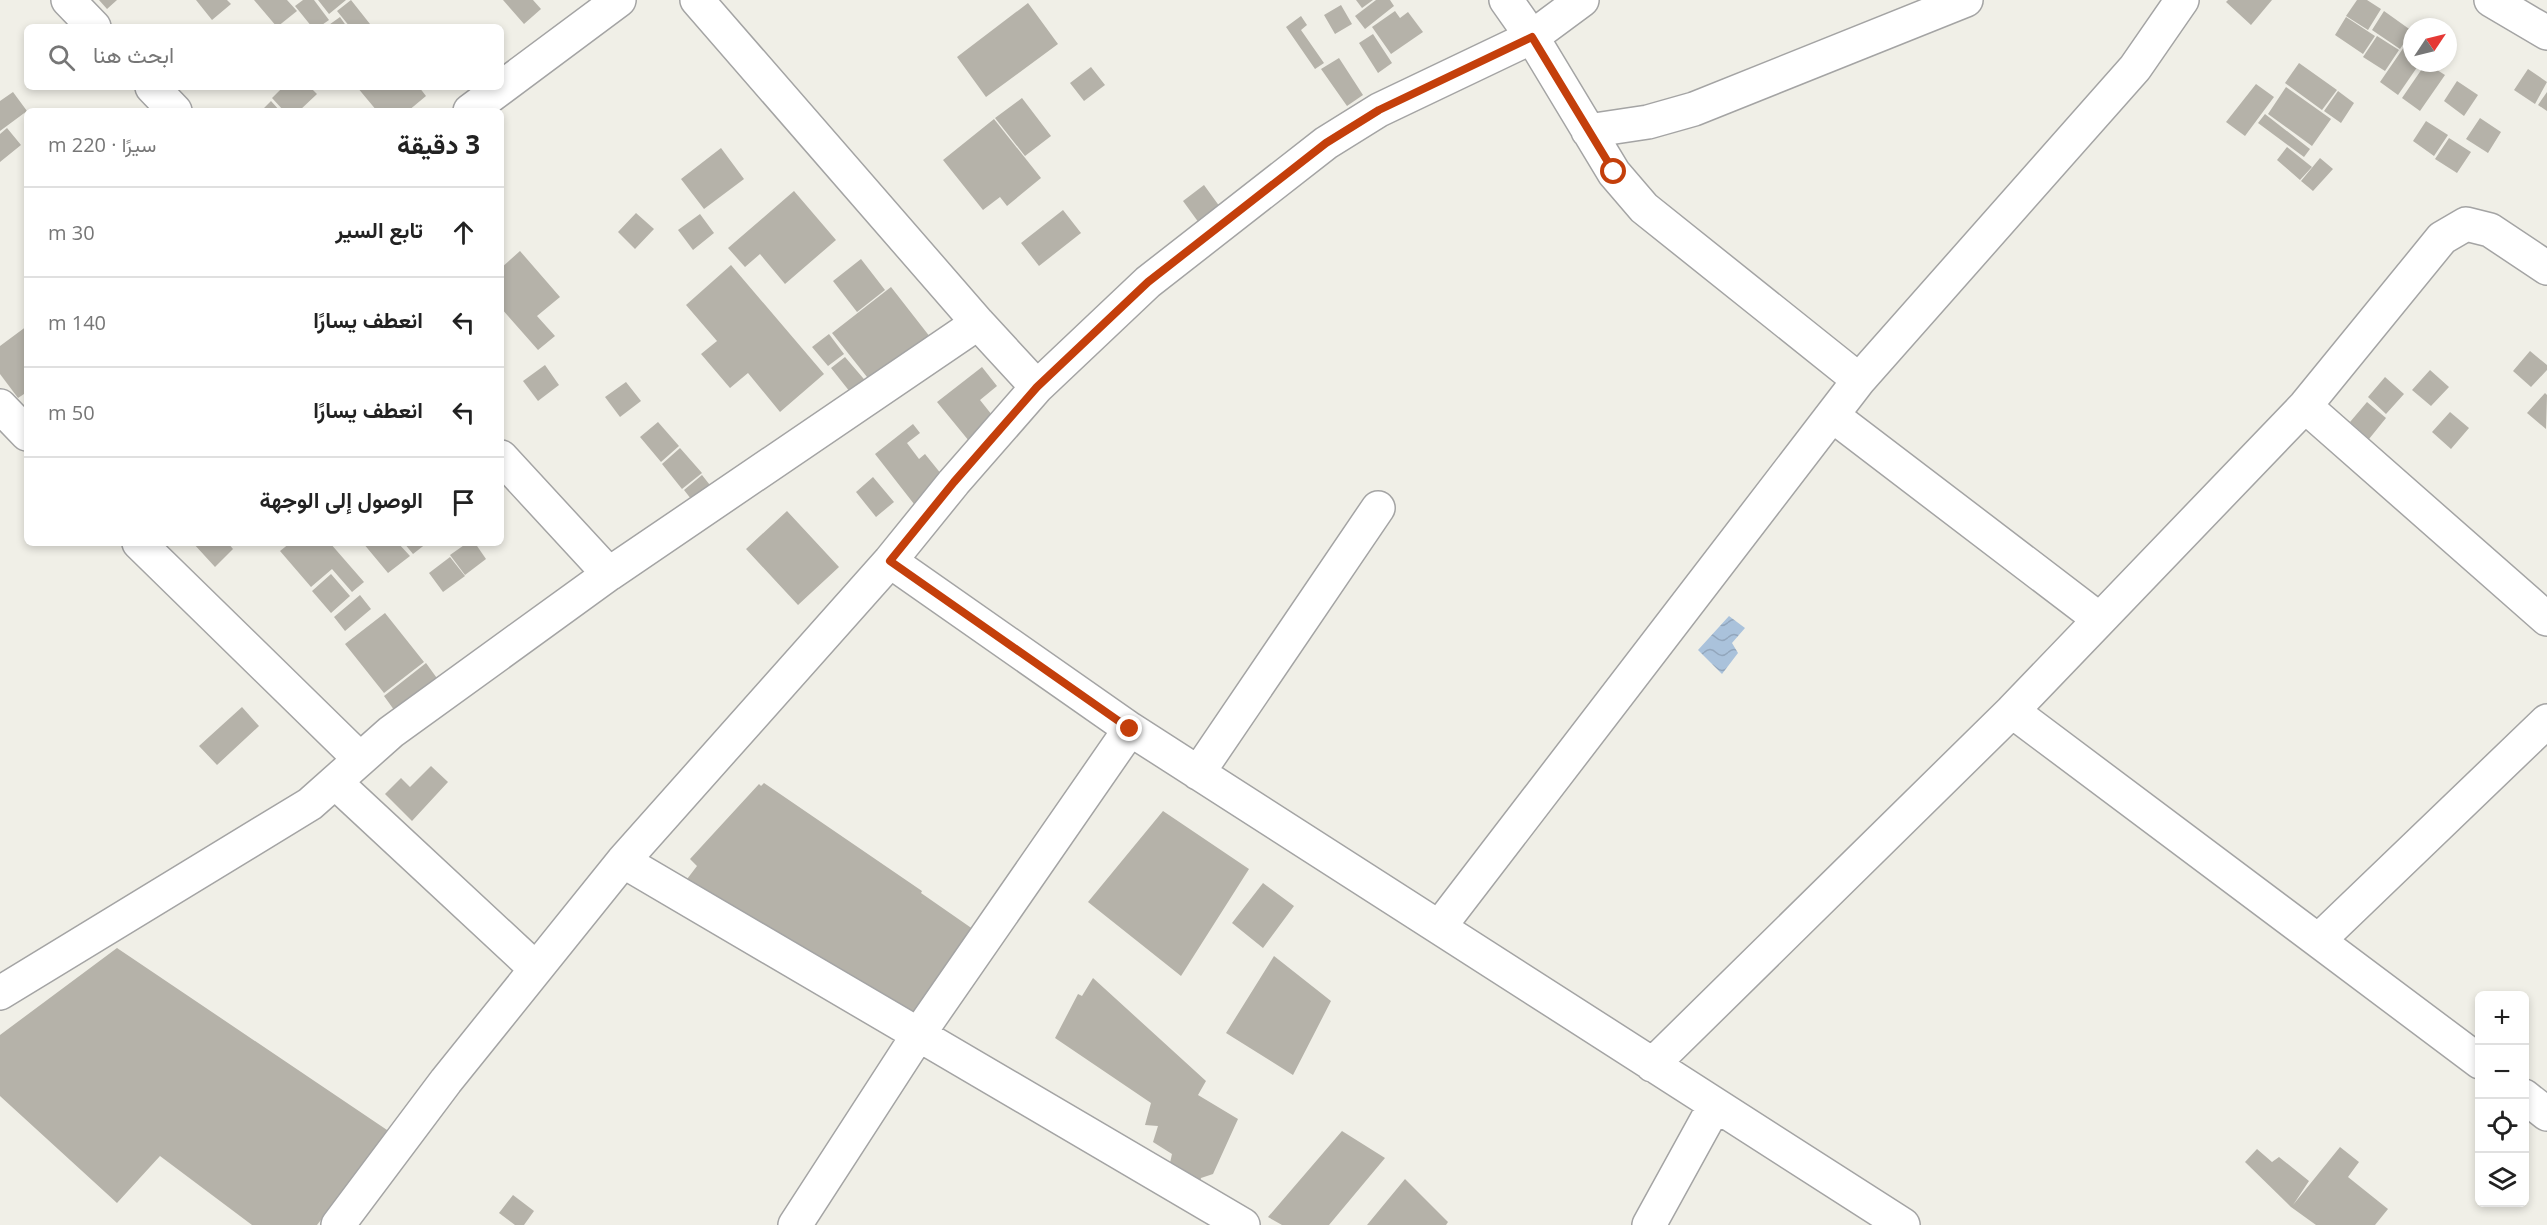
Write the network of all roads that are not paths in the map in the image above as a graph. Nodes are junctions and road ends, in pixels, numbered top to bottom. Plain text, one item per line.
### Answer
1 (68, 0) edge
2 (619, 0) edge
3 (697, 0) edge
4 (1506, 0) edge
5 (1582, 0) edge
6 (1966, 0) edge
7 (2182, 0) edge
8 (2492, 0) edge
9 (91, 24) edge
10 (2547, 33) edge
11 (1532, 37) junction
12 (504, 86) edge
13 (155, 90) edge
14 (498, 90) edge
15 (172, 108) edge
16 (474, 108) edge
17 (1588, 131) junction
18 (2547, 268) edge
19 (978, 323) junction
20 (1859, 380) junction
21 (1037, 387) junction
22 (0, 406) edge
23 (2305, 406) junction
24 (1833, 416) junction
25 (19, 434) edge
26 (504, 460) edge
27 (1378, 508) dead end
28 (142, 546) edge
29 (890, 561) junction
30 (609, 574) junction
31 (2547, 619) edge
32 (2099, 620) junction
33 (2012, 711) junction
34 (2547, 721) edge
35 (1130, 729) junction
36 (360, 759) junction
37 (1198, 773) junction
38 (335, 782) junction
39 (623, 861) junction
40 (1440, 926) junction
41 (2319, 940) junction
42 (535, 968) junction
43 (0, 993) edge
44 (918, 1035) junction
45 (2475, 1058) edge
46 (1652, 1065) junction
47 (2528, 1099) edge
48 (1714, 1105) junction
49 (2547, 1114) edge
50 (338, 1225) edge
51 (795, 1225) edge
52 (1244, 1225) edge
53 (1649, 1225) edge
54 (1903, 1225) edge

1 - 9 street
2 - 12 street
3 - 19 street
4 - 11 street
5 - 11 street
6 - 17 street
7 - 20 street
8 - 10 street
11 - 17 street
11 - 21 street
13 - 15 street
14 - 16 street
17 - 20 street
18 - 23 street
19 - 21 street
19 - 30 street
20 - 24 street
21 - 29 street
22 - 25 street
23 - 31 street
23 - 32 street
24 - 32 street
24 - 40 street
26 - 30 street
27 - 37 street
28 - 36 street
29 - 35 street
29 - 39 street
30 - 36 street
32 - 33 street
33 - 41 street
33 - 46 street
34 - 41 street
35 - 37 street
35 - 44 street
36 - 38 street
37 - 40 street
38 - 42 street
38 - 43 street
39 - 42 street
39 - 44 street
40 - 46 street
41 - 45 street
42 - 50 street
44 - 51 street
44 - 52 street
46 - 48 street
47 - 49 street
48 - 53 street
48 - 54 street

